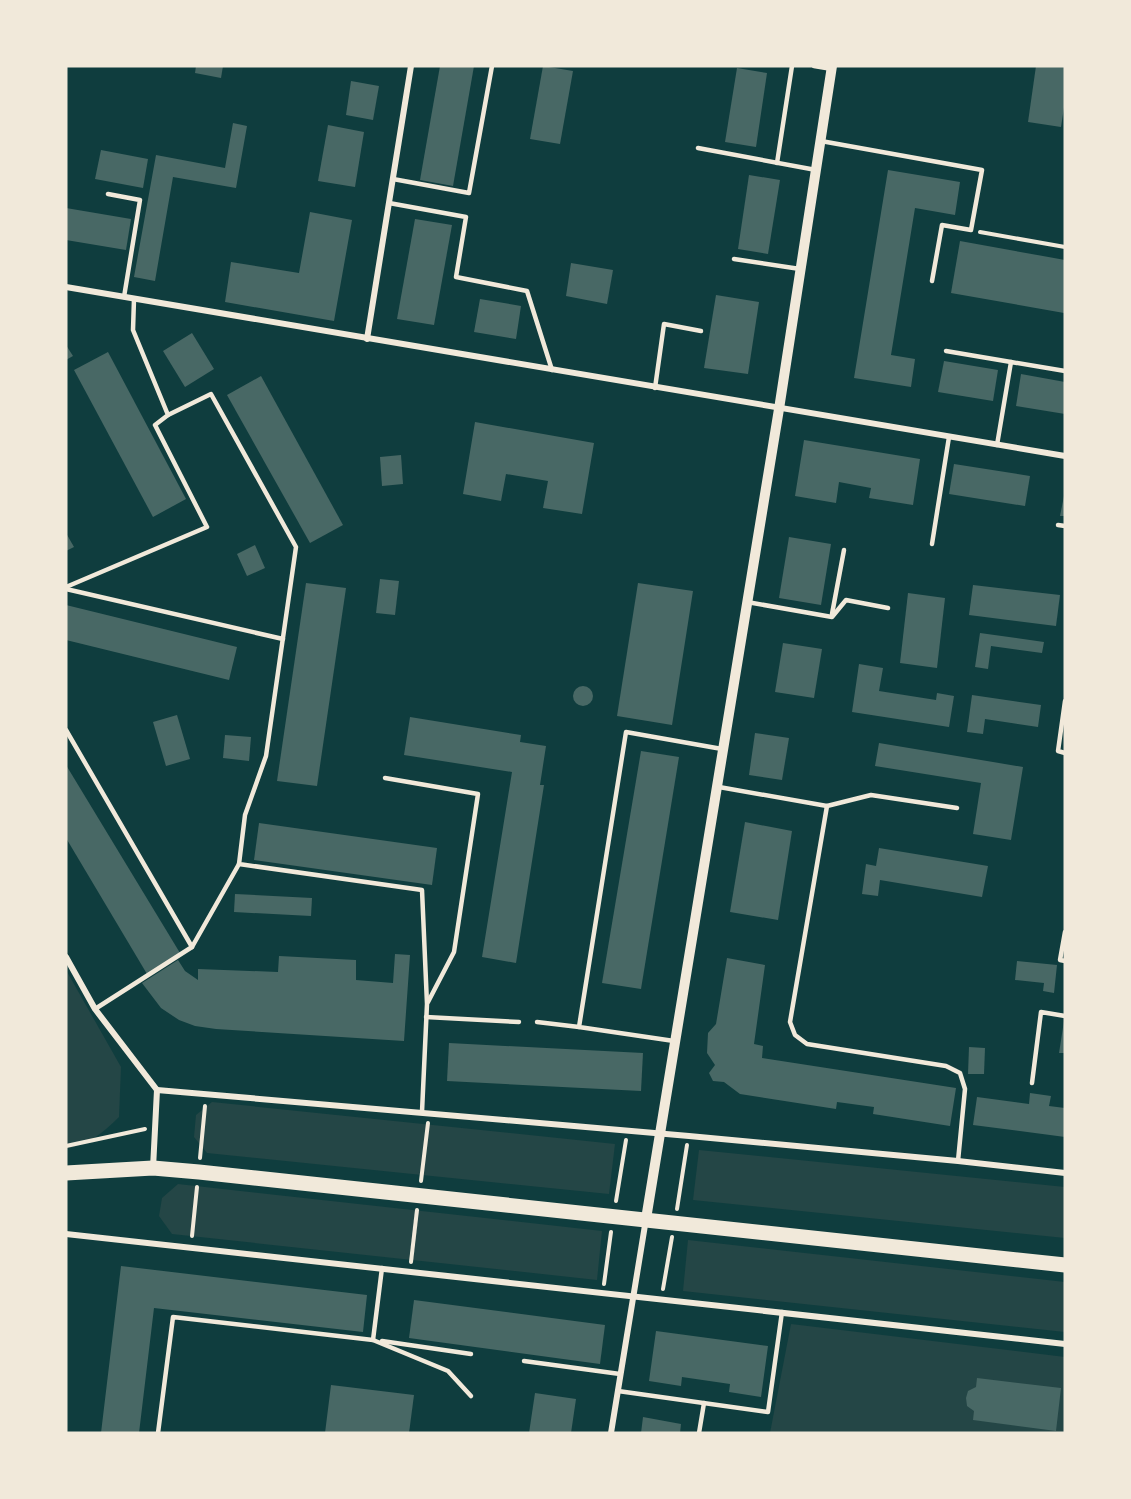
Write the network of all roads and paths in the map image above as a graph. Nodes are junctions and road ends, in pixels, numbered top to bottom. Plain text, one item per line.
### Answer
1 (411, 66) edge
2 (492, 66) edge
3 (792, 66) edge
4 (814, 66) edge
5 (832, 68) edge
6 (820, 141) junction
7 (698, 148) dead end
8 (777, 163) junction
9 (816, 170) junction
10 (393, 179) junction
11 (108, 194) dead end
12 (389, 203) junction
13 (971, 230) junction
14 (1065, 247) edge
15 (734, 259) dead end
16 (801, 269) junction
17 (932, 282) dead end
18 (66, 287) edge
19 (124, 297) junction
20 (134, 298) junction
21 (700, 331) dead end
22 (367, 339) junction
23 (946, 351) dead end
24 (1011, 362) junction
25 (552, 370) junction
26 (1065, 371) edge
27 (654, 388) junction
28 (778, 409) junction
29 (168, 415) junction
30 (948, 437) junction
31 (997, 445) junction
32 (1065, 456) edge
33 (1058, 525) dead end
34 (1065, 526) edge
35 (932, 544) dead end
36 (844, 550) dead end
37 (66, 588) edge
38 (747, 602) junction
39 (888, 608) dead end
40 (832, 617) junction
41 (283, 639) junction
42 (1065, 701) edge
43 (66, 730) edge
44 (722, 749) junction
45 (1065, 753) edge
46 (385, 778) dead end
47 (716, 787) junction
48 (828, 806) junction
49 (957, 808) dead end
50 (239, 864) junction
51 (1065, 932) edge
52 (192, 947) junction
53 (66, 957) edge
54 (1065, 961) edge
55 (427, 1005) junction
56 (94, 1009) junction
57 (1065, 1016) edge
58 (426, 1017) junction
59 (519, 1022) dead end
60 (537, 1022) dead end
61 (579, 1026) junction
62 (675, 1041) junction
63 (1032, 1083) dead end
64 (157, 1090) junction
65 (207, 1093) junction
66 (422, 1112) junction
67 (155, 1127) junction
68 (627, 1130) junction
69 (659, 1133) junction
70 (689, 1136) junction
71 (66, 1146) edge
72 (958, 1161) junction
73 (622, 1166) dead end
74 (153, 1168) junction
75 (199, 1172) junction
76 (66, 1173) edge
77 (683, 1173) dead end
78 (1065, 1173) edge
79 (646, 1219) junction
80 (66, 1234) edge
81 (191, 1247) junction
82 (607, 1258) dead end
83 (667, 1265) dead end
84 (1065, 1265) edge
85 (382, 1268) junction
86 (603, 1292) junction
87 (634, 1296) junction
88 (662, 1298) junction
89 (782, 1312) junction
90 (373, 1340) junction
91 (1065, 1344) edge
92 (471, 1354) dead end
93 (524, 1361) dead end
94 (621, 1374) junction
95 (618, 1391) junction
96 (471, 1396) dead end
97 (704, 1403) junction
98 (158, 1433) edge
99 (611, 1433) edge
100 (699, 1433) edge

1 - 10 street
2 - 10 lane
3 - 8 lane
4 - 5 lane
5 - 6 street
6 - 9 street
6 - 13 lane
7 - 8 lane
8 - 9 lane
9 - 16 street
10 - 12 street
11 - 19 lane
12 - 22 street
12 - 25 lane
13 - 14 path
13 - 17 lane
15 - 16 lane
16 - 28 street
18 - 19 street
19 - 20 street
20 - 22 street
20 - 29 lane
21 - 27 lane
22 - 25 street
23 - 24 lane
24 - 26 lane
24 - 31 lane
25 - 27 street
27 - 28 street
28 - 30 street
28 - 38 street
29 - 37 lane
29 - 41 lane
30 - 31 street
30 - 35 lane
31 - 32 street
33 - 34 lane
36 - 40 lane
37 - 41 lane
38 - 40 lane
38 - 44 street
39 - 40 lane
41 - 50 lane
42 - 45 lane
43 - 52 lane
44 - 47 street
44 - 61 lane
46 - 55 lane
47 - 48 lane
47 - 62 street
48 - 49 lane
48 - 72 lane
50 - 52 lane
50 - 55 lane
51 - 54 lane
52 - 56 lane
53 - 56 street
55 - 58 lane
56 - 64 street
57 - 63 lane
58 - 59 lane
58 - 66 lane
60 - 61 lane
61 - 62 lane
62 - 69 street
64 - 65 street
64 - 67 street
65 - 66 street
65 - 75 path
66 - 68 street
67 - 71 path
67 - 74 street
68 - 69 street
68 - 73 path
69 - 70 street
69 - 79 street
70 - 72 street
70 - 77 path
72 - 78 street
74 - 75 main road
74 - 76 main road
75 - 79 main road
75 - 81 path
79 - 84 main road
79 - 87 street
80 - 81 street
81 - 85 street
82 - 86 path
83 - 88 path
85 - 86 street
85 - 90 lane
86 - 87 street
87 - 88 street
87 - 94 street
88 - 89 street
89 - 91 street
89 - 97 lane
90 - 92 lane
90 - 96 lane
90 - 98 lane
93 - 94 lane
94 - 95 street
95 - 97 lane
95 - 99 street
97 - 100 lane

